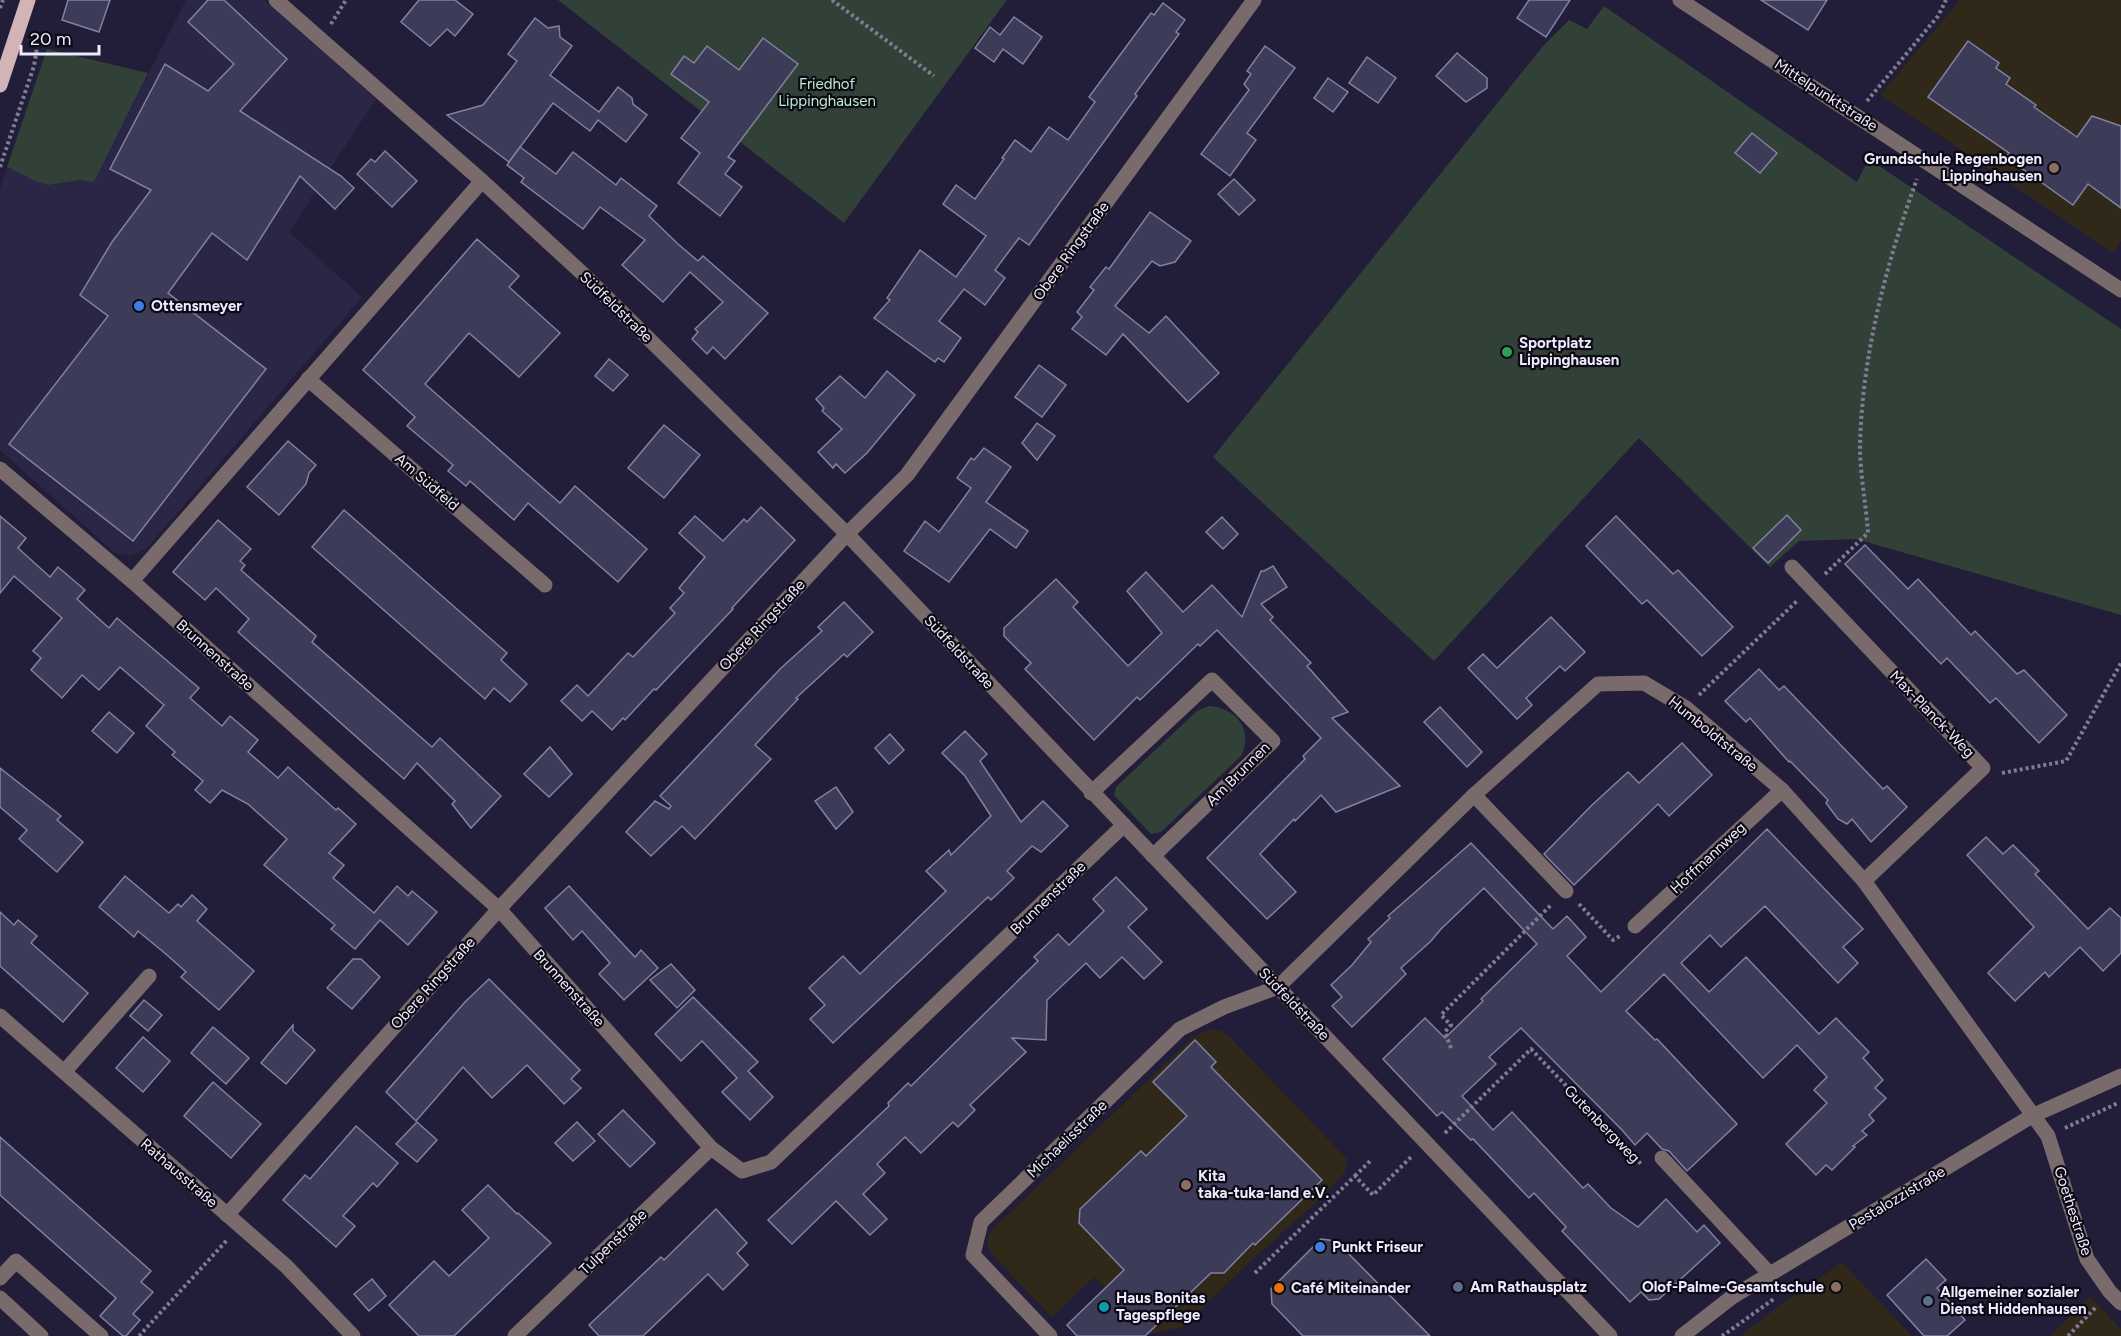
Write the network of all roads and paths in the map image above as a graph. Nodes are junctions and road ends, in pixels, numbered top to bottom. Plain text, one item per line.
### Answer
1 (3, 0) edge
2 (28, 0) edge
3 (276, 0) edge
4 (832, 0) edge
5 (1254, 0) edge
6 (1680, 0) edge
7 (1946, 0) edge
8 (0, 8) edge
9 (40, 33) dead end
10 (934, 76) dead end
11 (0, 85) edge
12 (1856, 115) junction
13 (1924, 161) junction
14 (0, 167) edge
15 (482, 181) junction
16 (2121, 290) edge
17 (308, 379) junction
18 (0, 469) edge
19 (847, 534) junction
20 (1792, 567) dead end
21 (132, 580) junction
22 (545, 585) dead end
23 (1811, 587) junction
24 (2121, 663) edge
25 (1686, 708) junction
26 (1983, 768) junction
27 (1782, 790) junction
28 (1091, 793) junction
29 (1474, 795) junction
30 (1124, 825) junction
31 (1153, 856) junction
32 (1864, 882) junction
33 (1566, 891) junction
34 (498, 909) junction
35 (1635, 926) joint
36 (149, 976) dead end
37 (1278, 987) junction
38 (0, 1016) edge
39 (1451, 1048) dead end
40 (64, 1072) junction
41 (2121, 1076) edge
42 (2032, 1116) junction
43 (1428, 1145) junction
44 (711, 1148) junction
45 (1662, 1158) joint
46 (1371, 1160) dead end
47 (1355, 1176) junction
48 (227, 1215) junction
49 (240, 1226) junction
50 (1255, 1273) dead end
51 (1770, 1274) junction
52 (0, 1278) edge
53 (2116, 1297) edge
54 (0, 1298) edge
55 (1748, 1316) dead end
56 (41, 1336) edge
57 (101, 1336) edge
58 (139, 1336) edge
59 (353, 1336) edge
60 (514, 1336) edge
61 (1050, 1336) edge
62 (1610, 1336) edge
63 (1682, 1336) edge
64 (1722, 1336) edge
65 (2068, 1336) edge

1 - 8 path
2 - 11 main road
3 - 15 street, Südfeldstraße
4 - 10 path
5 - 19 street, Obere Ringstraße
6 - 12 street, Mittelpunktstraße
7 - 12 path
9 - 14 path
12 - 13 street, Mittelpunktstraße
13 - 16 street, Mittelpunktstraße
13 - 23 path
15 - 17 street
15 - 19 street, Südfeldstraße
17 - 21 street
17 - 22 street, Am Südfeld
18 - 21 street, Brunnenstraße
19 - 28 street, Südfeldstraße
19 - 34 street, Obere Ringstraße
20 - 23 street, Max-Planck-Weg
21 - 34 street, Brunnenstraße
23 - 25 path
23 - 26 street, Max-Planck-Weg
24 - 26 path
25 - 27 street, Humboldtstraße
25 - 29 street, Humboldtstraße
26 - 32 street, Max-Planck-Weg
27 - 32 street, Humboldtstraße
27 - 35 street, Hoffmannweg
28 - 30 street, Südfeldstraße
28 - 31 street, Am Brunnen
29 - 33 street
29 - 37 street, Humboldtstraße
30 - 31 street, Südfeldstraße
30 - 44 street, Brunnenstraße
31 - 37 street, Südfeldstraße
32 - 42 street, Humboldtstraße
33 - 35 path
33 - 39 path
34 - 44 street, Brunnenstraße
34 - 48 street, Obere Ringstraße
36 - 40 street
37 - 43 street, Südfeldstraße
37 - 61 street, Michaelisstraße
38 - 40 street, Rathausstraße
40 - 48 street, Rathausstraße
41 - 42 street, Pestalozzistraße
42 - 51 street, Pestalozzistraße
42 - 53 street, Goethestraße
43 - 45 path, Gutenbergweg
43 - 47 path
43 - 62 street, Südfeldstraße
44 - 60 street, Tulpenstraße
45 - 51 street, Gutenbergweg
46 - 47 path
47 - 50 path
48 - 49 street, Rathausstraße
49 - 58 path
49 - 59 street, Rathausstraße
51 - 63 street, Pestalozzistraße
52 - 57 street
53 - 65 path
54 - 56 street
55 - 64 path

